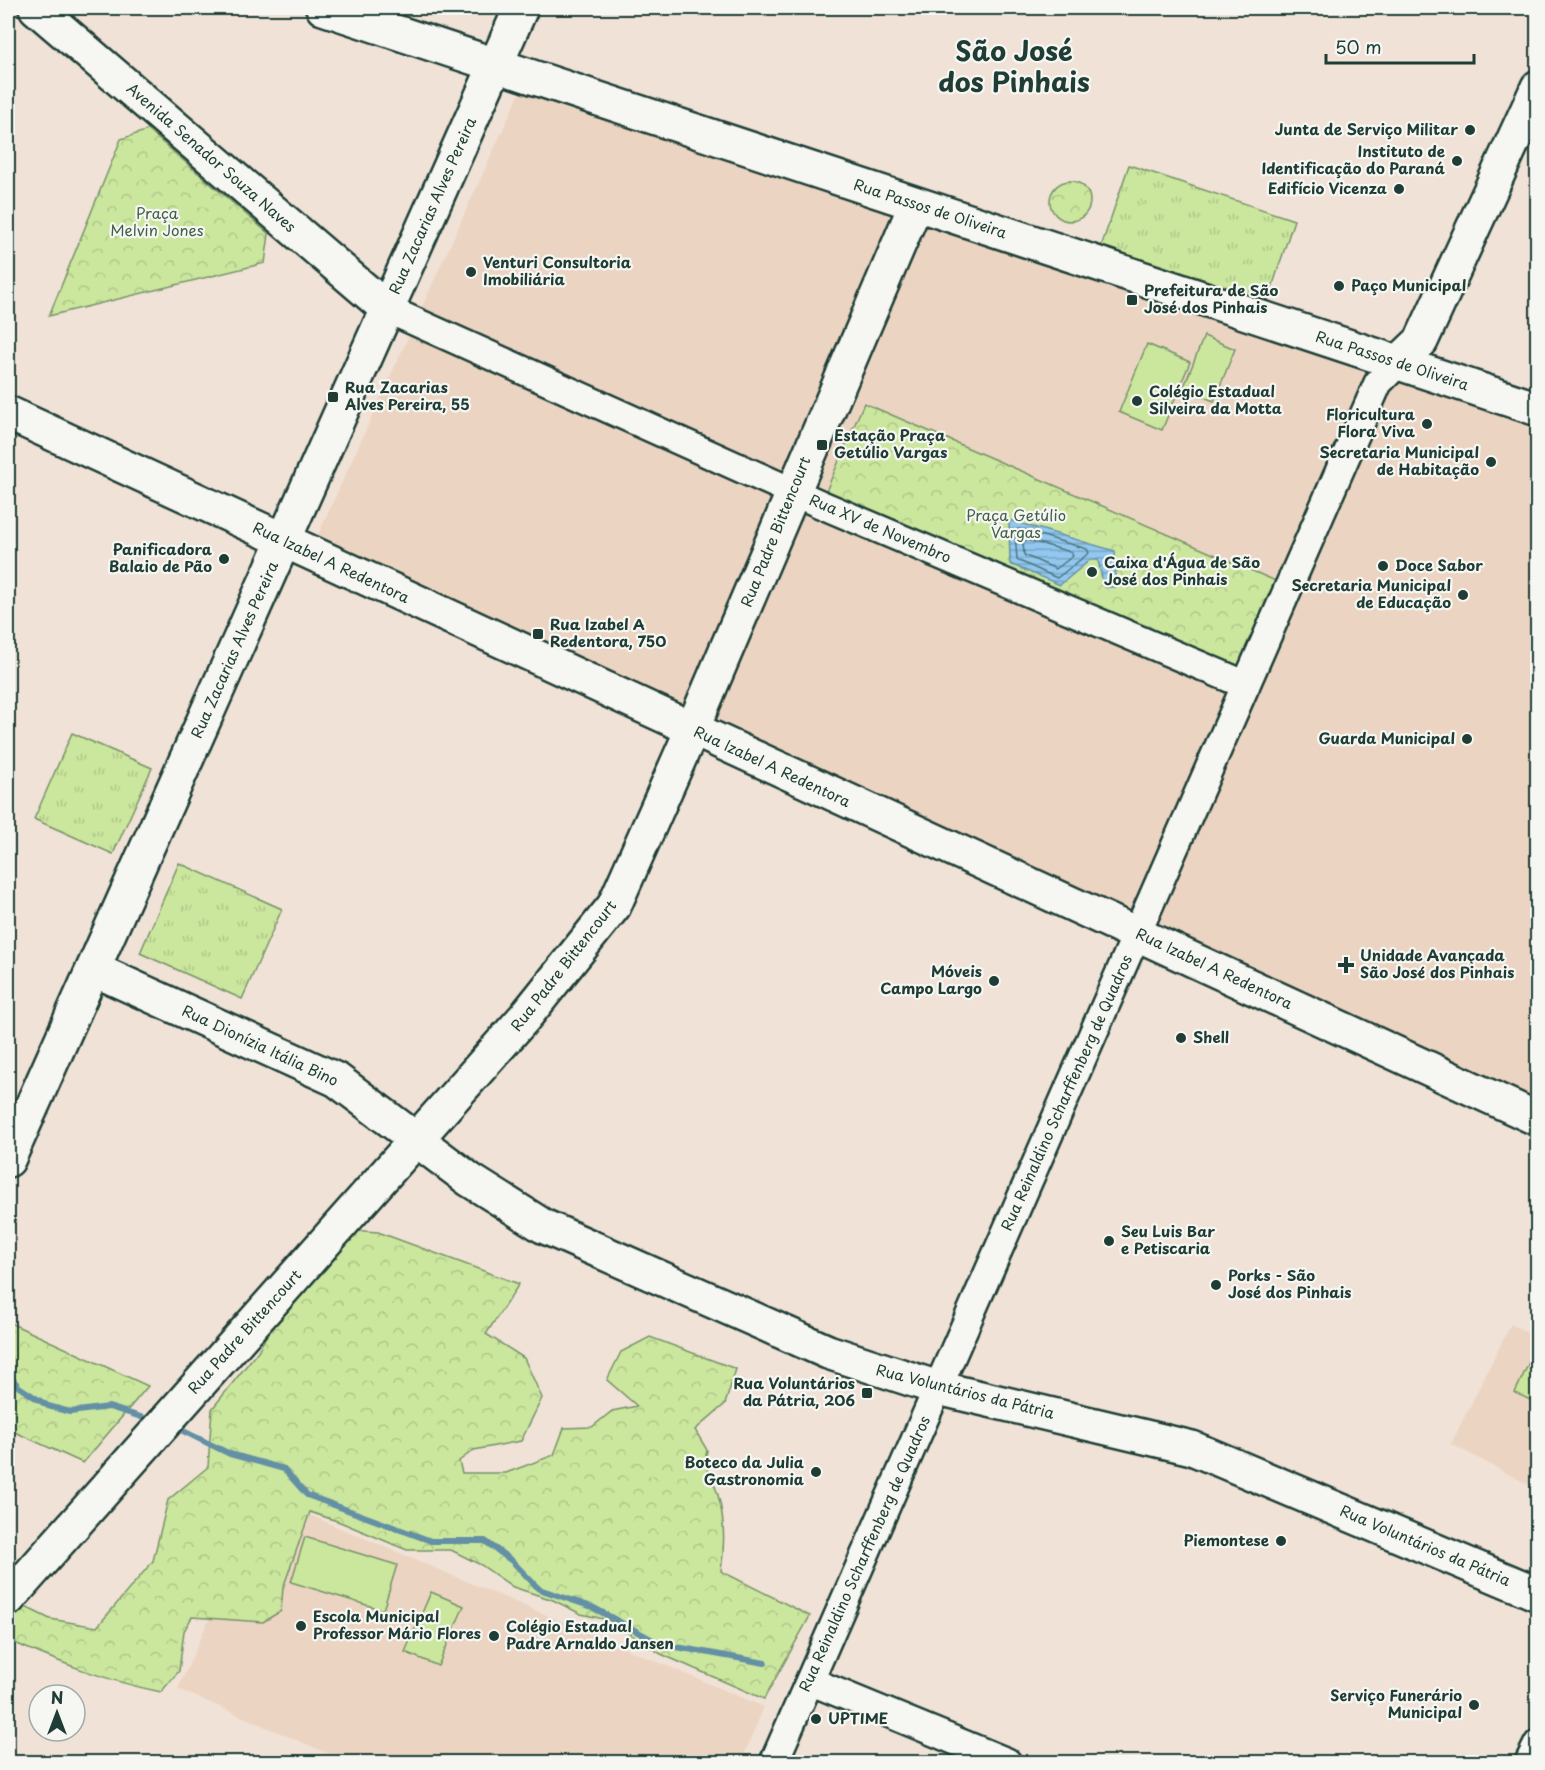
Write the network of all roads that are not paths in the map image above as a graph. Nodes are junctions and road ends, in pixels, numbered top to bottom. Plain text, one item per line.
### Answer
1 (36, 8) edge
2 (323, 8) edge
3 (521, 8) edge
4 (495, 64) junction
5 (1538, 87) edge
6 (916, 204) junction
7 (387, 309) junction
8 (1398, 363) junction
9 (1538, 409) edge
10 (8, 413) edge
11 (793, 492) junction
12 (283, 542) junction
13 (1246, 685) junction
14 (692, 730) junction
15 (1137, 934) junction
16 (93, 969) junction
17 (1538, 1119) edge
18 (417, 1139) junction
19 (8, 1160) edge
20 (938, 1388) junction
21 (1538, 1594) edge
22 (8, 1599) edge
23 (810, 1681) junction
24 (1538, 1744) edge
25 (774, 1762) edge
26 (1007, 1762) edge
27 (1529, 1762) edge

1 - 7 main road, Avenida Senador Souza Naves
2 - 4 main road, Rua Passos de Oliveira
3 - 4 main road, Rua Zacarias Alves Pereira
4 - 6 main road, Rua Passos de Oliveira
4 - 7 main road, Rua Zacarias Alves Pereira
5 - 8 main road
6 - 8 main road, Rua Passos de Oliveira
6 - 11 main road, Rua Padre Bittencourt
7 - 11 street, Rua XV de Novembro
7 - 12 main road, Rua Zacarias Alves Pereira
8 - 9 main road, Rua Passos de Oliveira
8 - 13 street, Rua Reinaldino Scharffenberg de Quadros
10 - 12 main road, Rua Izabel A Redentora
11 - 13 street, Rua XV de Novembro
11 - 14 main road, Rua Padre Bittencourt
12 - 14 main road, Rua Izabel A Redentora
12 - 16 main road, Rua Zacarias Alves Pereira
13 - 15 street, Rua Reinaldino Scharffenberg de Quadros
14 - 15 main road, Rua Izabel A Redentora
14 - 18 main road, Rua Padre Bittencourt
15 - 17 main road, Rua Izabel A Redentora
15 - 20 street, Rua Reinaldino Scharffenberg de Quadros
16 - 18 main road, Rua Dionízia Itália Bino
16 - 19 main road, Rua Zacarias Alves Pereira
18 - 20 main road, Rua Voluntários da Pátria
18 - 22 main road, Rua Padre Bittencourt
20 - 21 main road, Rua Voluntários da Pátria
20 - 23 street, Rua Reinaldino Scharffenberg de Quadros
23 - 25 street, Rua Reinaldino Scharffenberg de Quadros
23 - 26 street
24 - 27 street

